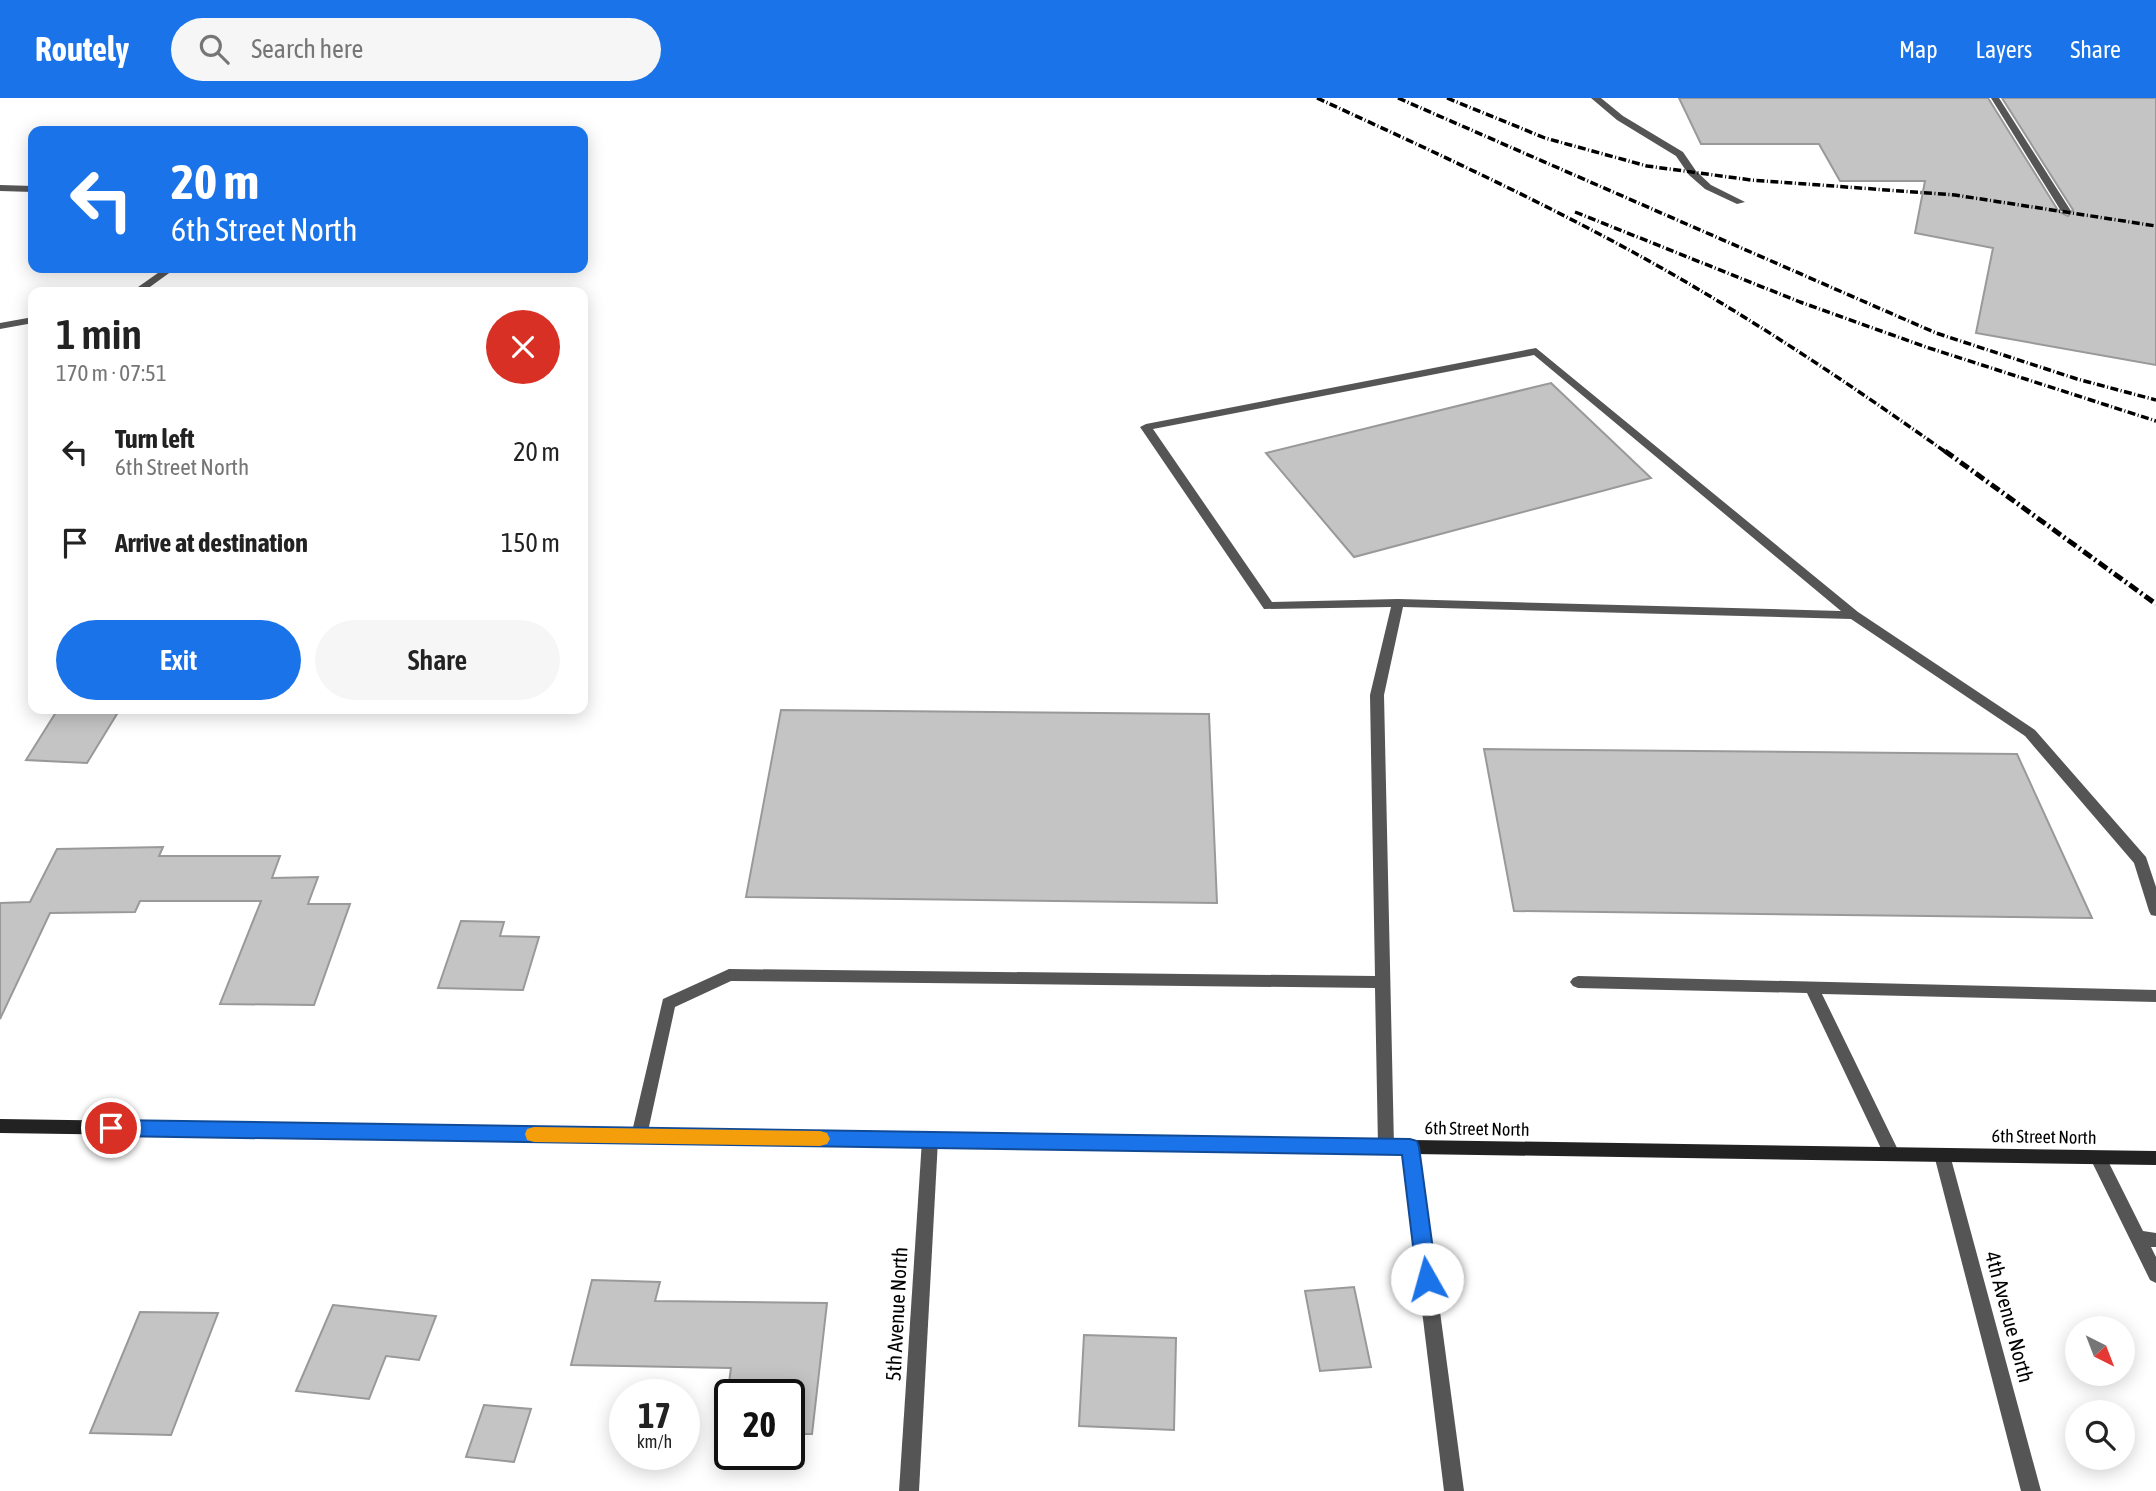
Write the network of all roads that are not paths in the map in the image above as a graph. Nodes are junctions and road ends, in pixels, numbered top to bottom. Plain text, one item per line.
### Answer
1 (1595, 98) edge
2 (1995, 98) edge
3 (0, 188) edge
4 (28, 189) edge
5 (1740, 202) dead end
6 (2066, 211) dead end
7 (164, 273) edge
8 (143, 287) edge
9 (28, 321) edge
10 (0, 326) edge
11 (1398, 603) junction
12 (1854, 615) junction
13 (2156, 911) edge
14 (1382, 982) junction
15 (1578, 982) dead end
16 (1811, 986) junction
17 (2156, 996) edge
18 (0, 1126) edge
19 (639, 1136) junction
20 (930, 1140) junction
21 (1386, 1146) junction
22 (1410, 1147) junction
23 (1892, 1154) junction
24 (1942, 1155) junction
25 (2098, 1157) junction
26 (2156, 1158) edge
27 (2137, 1238) junction
28 (2156, 1240) edge
29 (2156, 1275) edge
30 (909, 1491) edge
31 (1454, 1491) edge
32 (2031, 1491) edge

1 - 5 street
2 - 6 street
3 - 4 street
7 - 8 street
9 - 10 street
11 - 12 street
11 - 12 street
11 - 14 street
12 - 13 street
14 - 19 street
14 - 21 street
15 - 16 street
16 - 17 street
16 - 23 street
18 - 19 street, 6th Street North
19 - 20 street, 6th Street North
20 - 21 street, 6th Street North
20 - 30 street, 5th Avenue North
21 - 22 street, 6th Street North
22 - 23 street, 6th Street North
22 - 31 street
23 - 24 street, 6th Street North
24 - 25 street, 6th Street North
24 - 32 street, 4th Avenue North
25 - 26 street, 6th Street North
25 - 27 street
27 - 28 street
27 - 29 street

